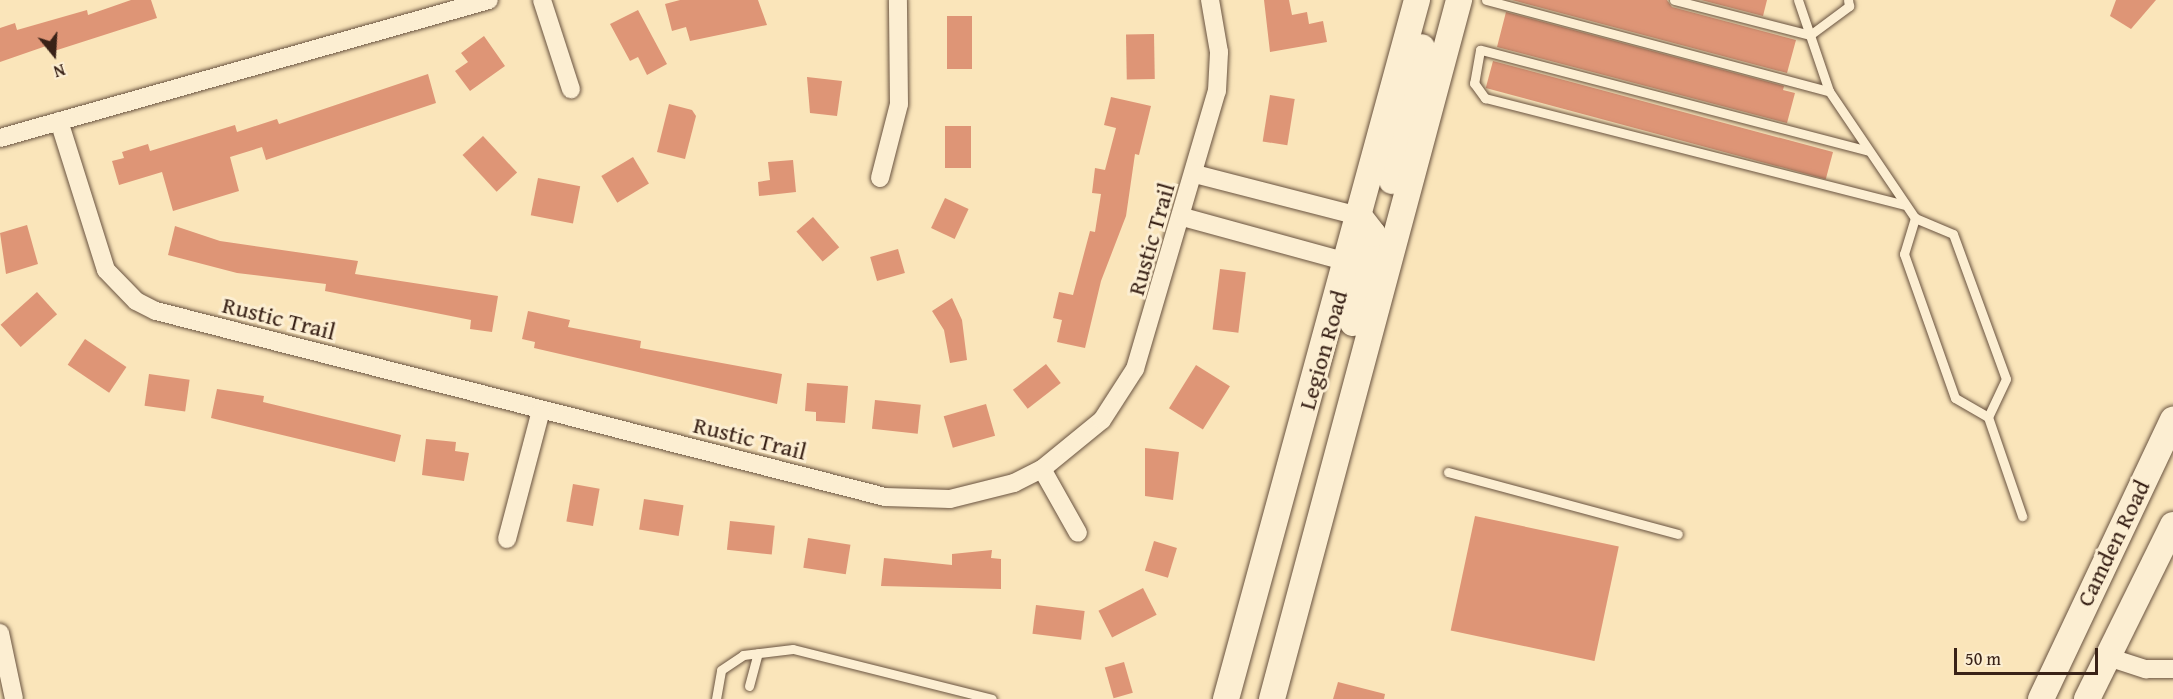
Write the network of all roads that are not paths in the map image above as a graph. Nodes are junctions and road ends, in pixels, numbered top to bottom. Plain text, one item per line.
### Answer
1 (489, 0) edge
2 (542, 0) edge
3 (898, 0) edge
4 (1210, 0) edge
5 (1417, 0) edge
6 (1434, 0) edge
7 (1459, 0) edge
8 (1486, 0) edge
9 (1674, 0) edge
10 (1798, 0) edge
11 (1848, 0) edge
12 (1810, 35) junction
13 (571, 89) dead end
14 (1829, 91) junction
15 (59, 121) junction
16 (0, 138) edge
17 (1869, 151) junction
18 (1195, 174) junction
19 (880, 178) dead end
20 (1904, 205) junction
21 (1400, 210) junction
22 (1359, 216) junction
23 (1183, 218) junction
24 (1915, 218) junction
25 (1348, 262) junction
26 (541, 410) junction
27 (1988, 417) junction
28 (2173, 420) edge
29 (1338, 445) junction
30 (1042, 470) junction
31 (1448, 472) dead end
32 (2022, 516) dead end
33 (2173, 525) edge
34 (1078, 533) dead end
35 (1678, 534) dead end
36 (507, 539) dead end
37 (0, 633) edge
38 (758, 653) junction
39 (2108, 657) junction
40 (2173, 669) edge
41 (749, 686) dead end
42 (14, 699) edge
43 (716, 699) edge
44 (992, 699) edge
45 (1226, 699) edge
46 (1272, 699) edge
47 (2041, 699) edge
48 (2087, 699) edge

1 - 15 street
2 - 13 street
3 - 19 street
4 - 18 street, Rustic Trail
5 - 22 main road, Legion Road
6 - 21 main road
7 - 21 main road, Legion Road
8 - 14 lane
9 - 12 lane
10 - 12 lane
11 - 12 lane
12 - 14 lane
14 - 17 lane
15 - 16 street
15 - 26 street, Rustic Trail
17 - 20 lane
17 - 20 lane
18 - 22 street
18 - 23 street, Rustic Trail
20 - 24 lane
21 - 29 main road, Legion Road
22 - 25 main road, Legion Road
22 - 29 main road
23 - 25 street
23 - 30 street, Rustic Trail
24 - 27 lane
24 - 27 lane
25 - 45 main road, Legion Road
26 - 30 street, Rustic Trail
26 - 36 street
27 - 32 lane
28 - 47 main road, Camden Road
29 - 46 main road, Legion Road
30 - 34 street
31 - 35 lane
33 - 39 main road, Camden Road
37 - 42 street
38 - 41 lane
38 - 43 lane
38 - 44 lane
39 - 40 street
39 - 48 main road, Camden Road

